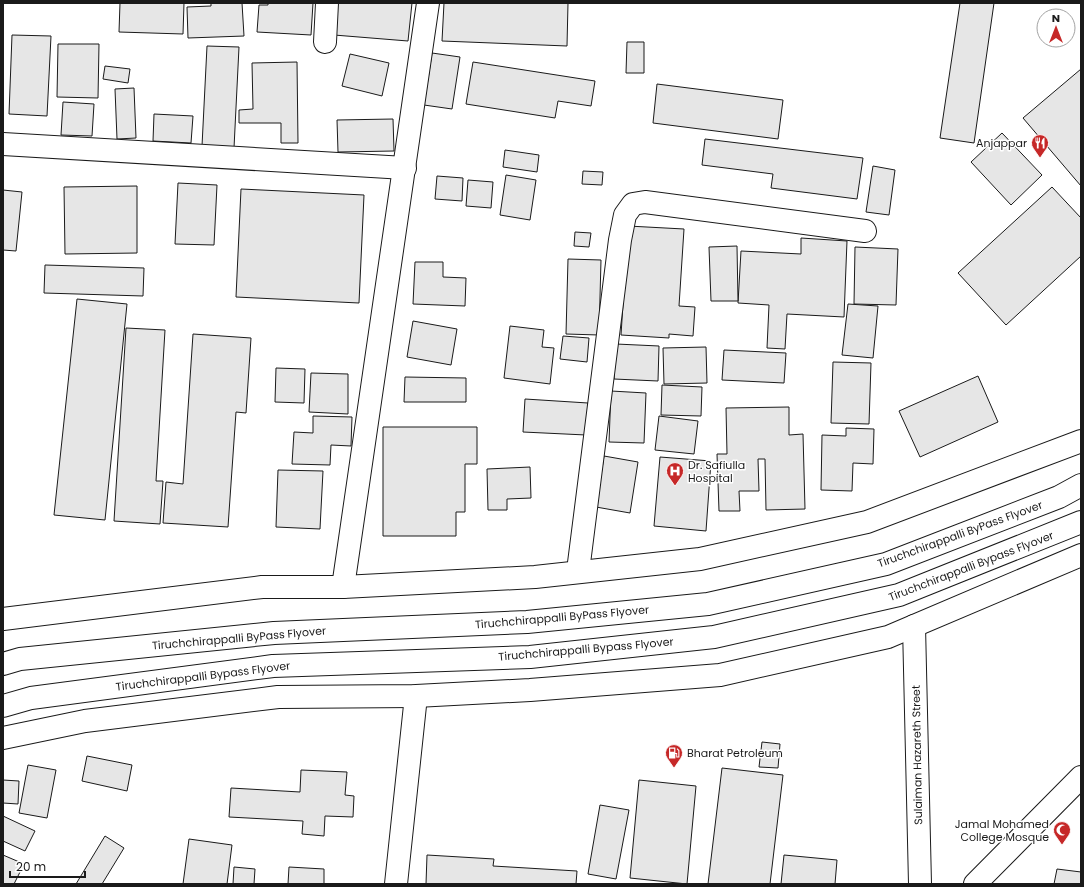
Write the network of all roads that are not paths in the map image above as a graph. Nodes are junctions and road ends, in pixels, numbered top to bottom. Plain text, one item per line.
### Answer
1 (327, 3) edge
2 (428, 3) edge
3 (325, 42) dead end
4 (3, 144) edge
5 (405, 168) junction
6 (866, 231) dead end
7 (1081, 441) edge
8 (1081, 485) edge
9 (1075, 525) edge
10 (1081, 555) edge
11 (578, 571) junction
12 (343, 587) junction
13 (3, 618) edge
14 (914, 626) junction
15 (3, 664) edge
16 (416, 696) junction
17 (3, 706) edge
18 (3, 738) edge
19 (1081, 776) edge
20 (396, 884) edge
21 (920, 884) edge
22 (975, 884) edge

1 - 3 main road
2 - 5 main road
4 - 5 main road
5 - 12 main road
6 - 11 main road
7 - 11 main road
8 - 15 main road, Tiruchchirappalli ByPass Flyover
9 - 17 main road, Tiruchchirappalli Bypass Flyover
10 - 14 main road
11 - 12 main road
12 - 13 main road
14 - 16 main road
14 - 21 main road, Sulaiman Hazareth Street
16 - 18 main road
16 - 20 main road
19 - 22 main road

